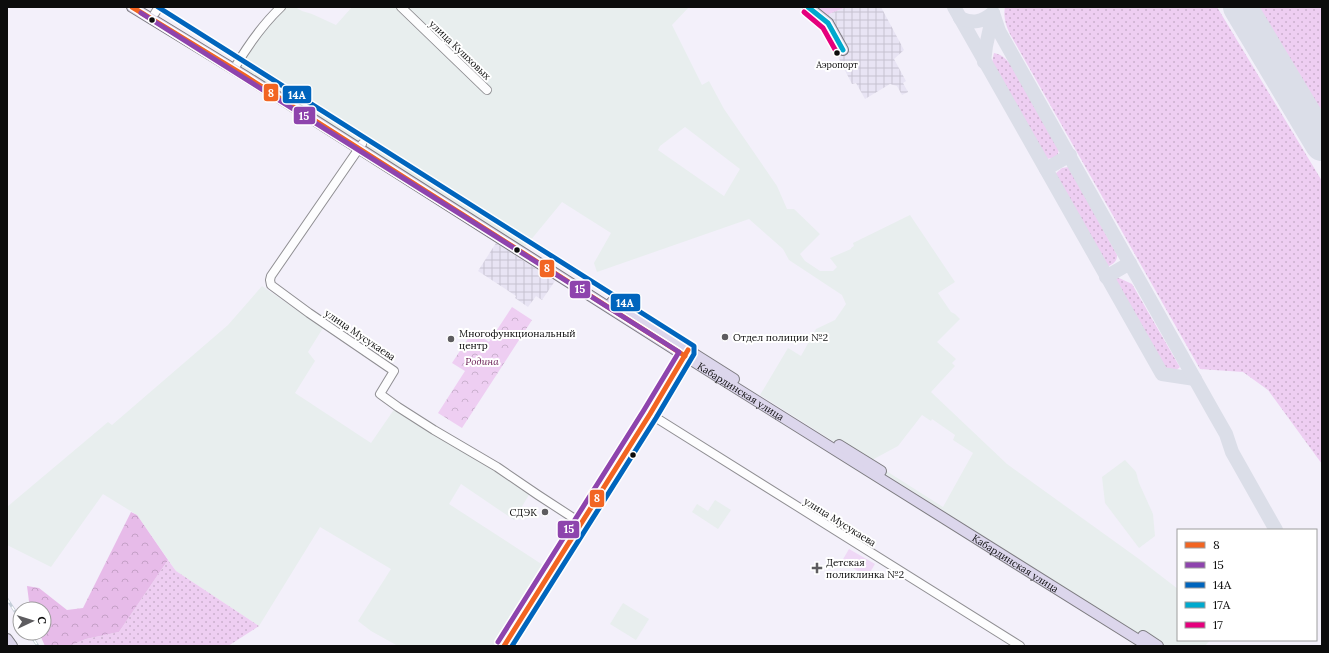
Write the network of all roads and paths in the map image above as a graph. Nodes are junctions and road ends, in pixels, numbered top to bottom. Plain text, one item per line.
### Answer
1 (132, 7) edge
2 (145, 7) edge
3 (281, 7) edge
4 (401, 7) edge
5 (808, 7) edge
6 (157, 10) edge
7 (843, 50) dead end
8 (236, 67) junction
9 (487, 90) dead end
10 (361, 146) junction
11 (687, 353) junction
12 (650, 414) junction
13 (581, 523) junction
14 (7, 639) edge
15 (12, 646) edge
16 (504, 646) edge
17 (1020, 646) edge
18 (1155, 646) edge

1 - 8 main road, Кабардинская улица
2 - 6 main road, Кабардинская улица
3 - 8 street
4 - 9 street, улица Кушховых
5 - 7 main road
6 - 8 main road, Кабардинская улица
8 - 10 main road, Кабардинская улица
10 - 11 main road, Кабардинская улица
10 - 13 street, улица Мусукаева
11 - 12 street
11 - 18 main road, Кабардинская улица
12 - 13 street
12 - 17 street, улица Мусукаева
13 - 16 street
14 - 15 main road

